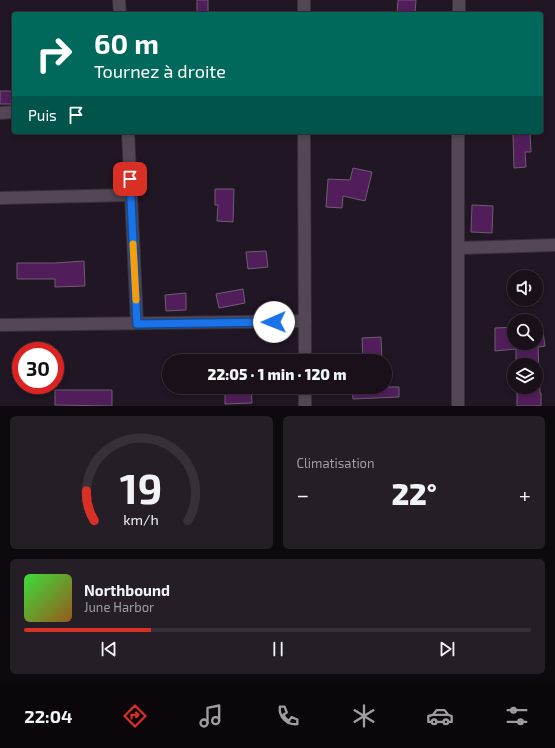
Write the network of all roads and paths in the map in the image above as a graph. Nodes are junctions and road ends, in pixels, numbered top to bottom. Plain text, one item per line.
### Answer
1 (119, 0) edge
2 (304, 0) edge
3 (459, 0) edge
4 (120, 12) edge
5 (304, 12) edge
6 (458, 12) edge
7 (12, 112) edge
8 (0, 113) edge
9 (128, 134) edge
10 (304, 134) edge
11 (458, 134) edge
12 (131, 195) junction
13 (0, 198) edge
14 (555, 245) edge
15 (458, 248) junction
16 (305, 321) junction
17 (137, 324) junction
18 (0, 325) edge
19 (305, 354) edge
20 (305, 394) edge
21 (305, 406) edge
22 (458, 406) edge

1 - 4 street
2 - 5 street
3 - 6 street
7 - 8 street
9 - 12 street
10 - 16 street
11 - 15 street
12 - 13 street
12 - 17 street
14 - 15 street
15 - 22 street
16 - 17 street
16 - 19 street
17 - 18 street
20 - 21 street

